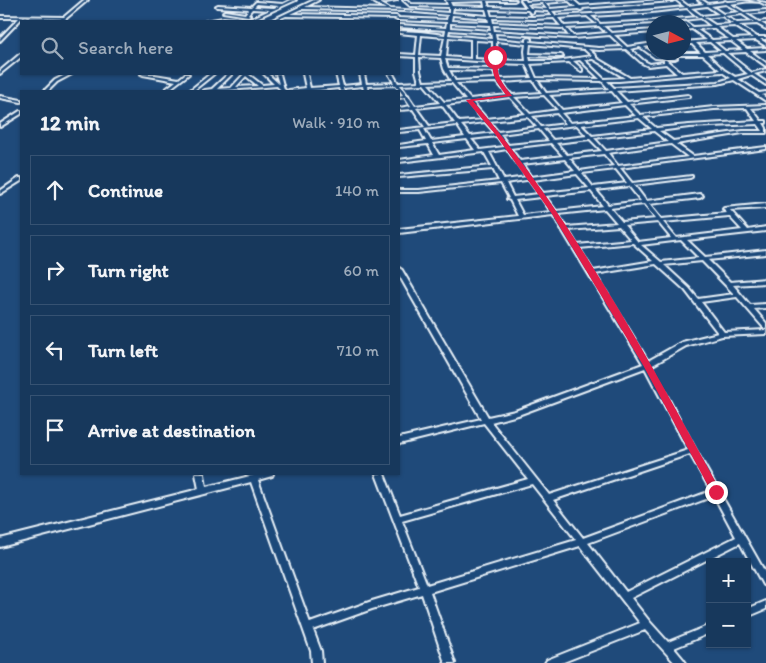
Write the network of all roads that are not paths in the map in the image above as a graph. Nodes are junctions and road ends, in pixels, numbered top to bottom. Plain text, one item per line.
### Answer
1 (86, 0) edge
2 (294, 0) edge
3 (317, 0) edge
4 (395, 0) edge
5 (405, 0) edge
6 (426, 0) edge
7 (448, 0) edge
8 (486, 0) edge
9 (514, 0) edge
10 (570, 0) edge
11 (624, 0) edge
12 (672, 0) edge
13 (678, 0) edge
14 (700, 0) edge
15 (721, 0) edge
16 (757, 0) edge
17 (375, 1) edge
18 (542, 1) edge
19 (650, 1) edge
20 (525, 2) edge
21 (747, 2) edge
22 (726, 3) junction
23 (631, 4) junction
24 (766, 4) edge
25 (285, 5) junction
26 (707, 5) junction
27 (218, 6) dead end
28 (430, 6) junction
29 (252, 8) junction
30 (302, 8) junction
31 (451, 8) junction
32 (580, 8) junction
33 (687, 8) junction
34 (756, 8) dead end
35 (274, 9) junction
36 (488, 9) junction
37 (389, 10) junction
38 (530, 10) junction
39 (549, 10) junction
40 (664, 10) junction
41 (226, 12) dead end
42 (643, 12) junction
43 (765, 12) edge
44 (743, 13) junction
45 (246, 14) junction
46 (450, 14) junction
47 (286, 15) junction
48 (646, 15) edge
49 (671, 15) edge
50 (259, 16) junction
51 (308, 16) junction
52 (589, 16) junction
53 (722, 16) junction
54 (0, 17) edge
55 (489, 17) junction
56 (555, 17) junction
57 (701, 17) junction
58 (21, 18) junction
59 (533, 18) junction
60 (691, 18) edge
61 (396, 19) edge
62 (62, 20) edge
63 (216, 20) edge
64 (236, 20) edge
65 (250, 20) edge
66 (274, 20) edge
67 (308, 20) edge
68 (448, 22) junction
69 (646, 22) edge
70 (766, 22) edge
71 (758, 23) junction
72 (735, 24) junction
73 (491, 25) junction
74 (601, 25) junction
75 (400, 26) edge
76 (532, 26) junction
77 (713, 26) junction
78 (562, 27) junction
79 (693, 28) joint
80 (766, 28) edge
81 (448, 30) junction
82 (400, 32) edge
83 (493, 32) junction
84 (646, 32) edge
85 (420, 33) junction
86 (611, 34) junction
87 (447, 35) junction
88 (530, 35) junction
89 (572, 37) junction
90 (473, 38) junction
91 (766, 38) edge
92 (494, 39) junction
93 (757, 39) junction
94 (0, 40) edge
95 (733, 40) junction
96 (528, 42) junction
97 (712, 42) junction
98 (693, 43) joint
99 (646, 45) edge
100 (766, 45) edge
101 (641, 46) junction
102 (579, 47) junction
103 (585, 48) junction
104 (627, 48) junction
105 (646, 49) edge
106 (766, 49) edge
107 (746, 50) junction
108 (725, 52) junction
109 (691, 53) edge
110 (703, 53) junction
111 (400, 55) edge
112 (528, 55) junction
113 (20, 56) edge
114 (416, 56) junction
115 (561, 56) dead end
116 (443, 57) junction
117 (594, 58) junction
118 (472, 60) junction
119 (582, 60) junction
120 (664, 60) edge
121 (494, 62) junction
122 (571, 62) junction
123 (667, 63) junction
124 (527, 64) junction
125 (766, 65) edge
126 (446, 69) junction
127 (494, 70) junction
128 (581, 70) dead end
129 (766, 70) edge
130 (723, 72) junction
131 (0, 73) edge
132 (750, 74) junction
133 (68, 75) edge
134 (149, 75) edge
135 (186, 75) edge
136 (211, 75) edge
137 (229, 75) edge
138 (245, 75) edge
139 (247, 75) edge
140 (267, 75) edge
141 (278, 75) edge
142 (305, 75) edge
143 (338, 75) edge
144 (362, 75) edge
145 (392, 75) edge
146 (681, 75) junction
147 (533, 79) junction
148 (629, 79) junction
149 (735, 79) junction
150 (180, 80) junction
151 (605, 80) junction
152 (498, 81) junction
153 (454, 82) junction
154 (423, 83) junction
155 (397, 84) junction
156 (765, 84) edge
157 (364, 85) junction
158 (262, 87) junction
159 (282, 88) edge
160 (232, 89) junction
161 (342, 89) edge
162 (612, 89) junction
163 (47, 90) edge
164 (167, 90) edge
165 (192, 90) edge
166 (213, 90) edge
167 (222, 90) edge
168 (308, 90) edge
169 (366, 90) edge
170 (766, 93) edge
171 (546, 94) junction
172 (758, 94) junction
173 (526, 95) junction
174 (406, 96) junction
175 (510, 96) junction
176 (688, 96) dead end
177 (0, 97) edge
178 (400, 97) edge
179 (469, 100) junction
180 (766, 100) edge
181 (20, 101) edge
182 (532, 101) dead end
183 (442, 104) junction
184 (626, 104) junction
185 (766, 106) edge
186 (748, 107) junction
187 (413, 108) junction
188 (400, 109) edge
189 (559, 111) junction
190 (20, 113) edge
191 (530, 115) junction
192 (641, 117) junction
193 (487, 120) junction
194 (760, 122) junction
195 (766, 122) edge
196 (459, 124) junction
197 (578, 124) junction
198 (569, 125) junction
199 (0, 126) edge
200 (420, 128) junction
201 (428, 128) junction
202 (541, 128) junction
203 (400, 129) edge
204 (655, 130) junction
205 (766, 131) edge
206 (497, 134) junction
207 (470, 138) junction
208 (592, 138) junction
209 (428, 143) junction
210 (553, 143) junction
211 (672, 143) junction
212 (400, 146) edge
213 (506, 148) junction
214 (766, 148) edge
215 (486, 151) junction
216 (479, 152) junction
217 (604, 152) junction
218 (437, 156) junction
219 (566, 157) junction
220 (691, 157) junction
221 (400, 161) edge
222 (519, 163) junction
223 (616, 166) junction
224 (494, 167) junction
225 (578, 172) junction
226 (400, 176) edge
227 (690, 177) dead end
228 (530, 178) junction
229 (20, 180) edge
230 (502, 182) junction
231 (630, 184) junction
232 (590, 188) junction
233 (400, 191) edge
234 (0, 193) edge
235 (542, 196) junction
236 (700, 196) dead end
237 (510, 199) junction
238 (644, 202) junction
239 (766, 206) edge
240 (606, 207) junction
241 (555, 214) junction
242 (730, 214) junction
243 (520, 216) junction
244 (659, 220) junction
245 (620, 224) junction
246 (564, 229) junction
247 (766, 229) edge
248 (400, 231) edge
249 (746, 231) junction
250 (682, 238) junction
251 (674, 239) junction
252 (636, 243) junction
253 (576, 247) junction
254 (766, 252) edge
255 (702, 258) junction
256 (659, 263) junction
257 (591, 273) junction
258 (402, 278) edge
259 (766, 281) edge
260 (729, 284) junction
261 (739, 295) junction
262 (698, 301) junction
263 (766, 306) edge
264 (749, 307) junction
265 (766, 327) edge
266 (766, 332) edge
267 (722, 334) junction
268 (648, 365) junction
269 (485, 419) junction
270 (400, 441) edge
271 (692, 451) junction
272 (200, 475) edge
273 (265, 475) edge
274 (380, 475) edge
275 (254, 478) junction
276 (532, 481) junction
277 (203, 491) junction
278 (716, 492) junction
279 (547, 499) junction
280 (399, 519) junction
281 (740, 538) junction
282 (582, 542) junction
283 (0, 543) edge
284 (766, 582) edge
285 (425, 590) junction
286 (624, 597) junction
287 (766, 605) edge
288 (751, 611) edge
289 (646, 626) junction
290 (308, 628) junction
291 (706, 630) edge
292 (666, 647) junction
293 (317, 663) edge
294 (450, 663) edge
295 (550, 663) edge
296 (681, 663) edge

1 - 62 street
2 - 25 street
3 - 30 street
4 - 17 street
5 - 28 street
6 - 28 street
7 - 8 street
7 - 31 street
8 - 9 street
8 - 36 street
10 - 18 street
10 - 32 street
11 - 23 street
12 - 19 street
13 - 33 street
14 - 26 street
15 - 22 street
16 - 21 street
16 - 24 street
17 - 37 street
18 - 20 street
18 - 39 street
19 - 23 street
19 - 40 street
20 - 38 street
21 - 22 street
22 - 26 street
22 - 44 street
23 - 32 street
23 - 42 street
25 - 29 street
25 - 35 street
26 - 33 street
26 - 53 street
27 - 29 street
28 - 31 street
29 - 35 street
29 - 45 street
30 - 37 street
30 - 47 street
31 - 36 street
31 - 46 street
32 - 39 street
32 - 52 street
33 - 40 street
33 - 57 street
34 - 43 street
35 - 50 street
36 - 38 street
36 - 55 street
37 - 46 street
37 - 61 street
38 - 39 street
38 - 59 street
39 - 56 street
40 - 42 street
40 - 49 street
41 - 45 street
42 - 48 street
42 - 52 street
43 - 44 street
44 - 53 street
44 - 71 street
45 - 50 street
46 - 55 street
46 - 68 street
47 - 51 street
47 - 66 street
50 - 65 street
51 - 61 street
51 - 67 street
52 - 56 street
52 - 74 street
53 - 57 street
53 - 72 street
54 - 58 street
55 - 59 street
55 - 73 street
56 - 59 street
56 - 78 street
57 - 60 street
57 - 77 street
58 - 62 street
58 - 94 street
59 - 76 street
61 - 68 street
63 - 64 street
68 - 73 street
68 - 81 street
69 - 74 street
70 - 71 street
71 - 72 street
71 - 80 street
72 - 77 street
72 - 93 street
73 - 76 street
73 - 83 street
74 - 78 street
74 - 86 street
75 - 81 street
76 - 78 street
76 - 88 street
77 - 79 street
77 - 95 street
78 - 89 street
79 - 97 street
81 - 83 street
81 - 87 street
82 - 85 street
83 - 88 street
83 - 92 street
84 - 86 street
85 - 87 street
85 - 114 street
86 - 89 street
86 - 104 street
87 - 90 street
87 - 116 street
88 - 89 street
88 - 96 street
89 - 102 street
90 - 92 street
90 - 118 street
91 - 93 street
92 - 96 street
92 - 121 street
93 - 95 street
93 - 100 street
95 - 97 street
95 - 107 street
96 - 102 street
96 - 112 street
97 - 98 street
97 - 108 street
98 - 110 street
99 - 101 street
101 - 104 street
101 - 105 street
102 - 103 street
103 - 104 street
103 - 117 street
104 - 123 street
106 - 107 street
107 - 108 street
107 - 125 street
108 - 110 street
108 - 132 street
109 - 110 street
110 - 130 street
111 - 114 street
112 - 115 street
112 - 124 street
113 - 131 street
114 - 116 street
114 - 154 street
116 - 118 street
116 - 126 street
117 - 119 street
117 - 148 street
118 - 121 street
119 - 122 street
119 - 151 street
120 - 123 street
121 - 124 street
121 - 127 street
122 - 124 street
122 - 128 street
123 - 146 street
124 - 147 street
126 - 127 street
126 - 153 street
127 - 152 street
129 - 132 street
130 - 146 street
130 - 149 street
132 - 149 street
132 - 156 street
133 - 163 street
134 - 150 street
135 - 150 street
136 - 165 street
137 - 166 street
138 - 160 street
139 - 158 street
140 - 159 street
141 - 159 street
142 - 168 street
143 - 161 street
144 - 157 street
145 - 155 street
146 - 148 street
147 - 151 street
147 - 152 street
147 - 171 street
148 - 151 street
149 - 162 street
149 - 172 street
150 - 164 street
151 - 162 street
152 - 153 street
152 - 175 street
153 - 154 street
153 - 179 street
154 - 155 street
154 - 183 street
155 - 157 street
155 - 174 street
157 - 161 street
157 - 169 street
158 - 159 street
158 - 160 street
160 - 167 street
161 - 168 street
162 - 171 street
162 - 184 street
170 - 172 street
171 - 173 street
171 - 189 street
172 - 180 street
173 - 175 street
173 - 182 street
174 - 178 street
174 - 187 street
175 - 179 street
175 - 191 street
176 - 184 street
177 - 181 street
179 - 183 street
179 - 193 street
183 - 187 street
183 - 196 street
184 - 189 street
184 - 192 street
185 - 186 street
186 - 192 street
186 - 194 street
187 - 188 street
187 - 201 street
189 - 191 street
189 - 198 street
190 - 199 street
191 - 193 street
191 - 202 street
192 - 197 street
192 - 204 street
193 - 196 street
193 - 206 street
194 - 195 street
194 - 204 street
194 - 205 street
196 - 201 street
196 - 207 street
197 - 198 street
197 - 208 street
198 - 202 street
200 - 201 street
200 - 203 street
200 - 209 street
202 - 206 street
202 - 210 street
204 - 208 street
204 - 211 street
205 - 211 street
206 - 207 street
206 - 213 street
207 - 209 street
207 - 216 street
208 - 210 street
208 - 217 street
209 - 212 street
209 - 218 street
210 - 213 street
210 - 219 street
211 - 217 street
211 - 220 street
213 - 215 street
213 - 222 street
214 - 220 street
215 - 216 street
215 - 224 street
216 - 218 street
217 - 219 street
217 - 223 street
218 - 221 street
219 - 222 street
219 - 225 street
220 - 223 street
222 - 228 street
223 - 225 street
223 - 231 street
224 - 226 street
224 - 230 street
225 - 228 street
225 - 232 street
227 - 231 street
228 - 230 street
228 - 235 street
229 - 234 street
230 - 233 street
230 - 237 street
231 - 232 street
231 - 238 street
232 - 235 street
232 - 240 street
235 - 237 street
235 - 241 street
236 - 238 street
237 - 243 street
238 - 240 street
238 - 244 street
239 - 242 street
240 - 241 street
240 - 245 street
241 - 243 street
241 - 246 street
242 - 244 street
242 - 249 street
243 - 248 street
244 - 245 street
244 - 251 street
245 - 246 street
245 - 252 street
246 - 253 street
247 - 249 street
249 - 250 street
250 - 251 street
250 - 255 street
251 - 252 street
252 - 253 street
252 - 256 street
253 - 257 street
254 - 255 street
255 - 256 street
255 - 260 street
256 - 257 street
256 - 262 street
257 - 268 street
258 - 269 street
259 - 260 street
260 - 261 street
261 - 262 street
261 - 264 street
262 - 267 street
263 - 264 street
264 - 265 street
266 - 267 street
267 - 268 street
268 - 269 street
268 - 271 street
269 - 270 street
269 - 276 street
271 - 278 street
271 - 279 street
272 - 277 street
273 - 275 street
274 - 280 street
275 - 277 street
275 - 290 street
276 - 279 street
276 - 280 street
277 - 283 street
278 - 281 street
278 - 282 street
279 - 282 street
280 - 285 street
281 - 284 street
281 - 286 street
282 - 285 street
282 - 286 street
285 - 290 street
285 - 294 street
286 - 289 street
287 - 288 street
289 - 292 street
289 - 295 street
290 - 293 street
291 - 292 street
292 - 296 street

